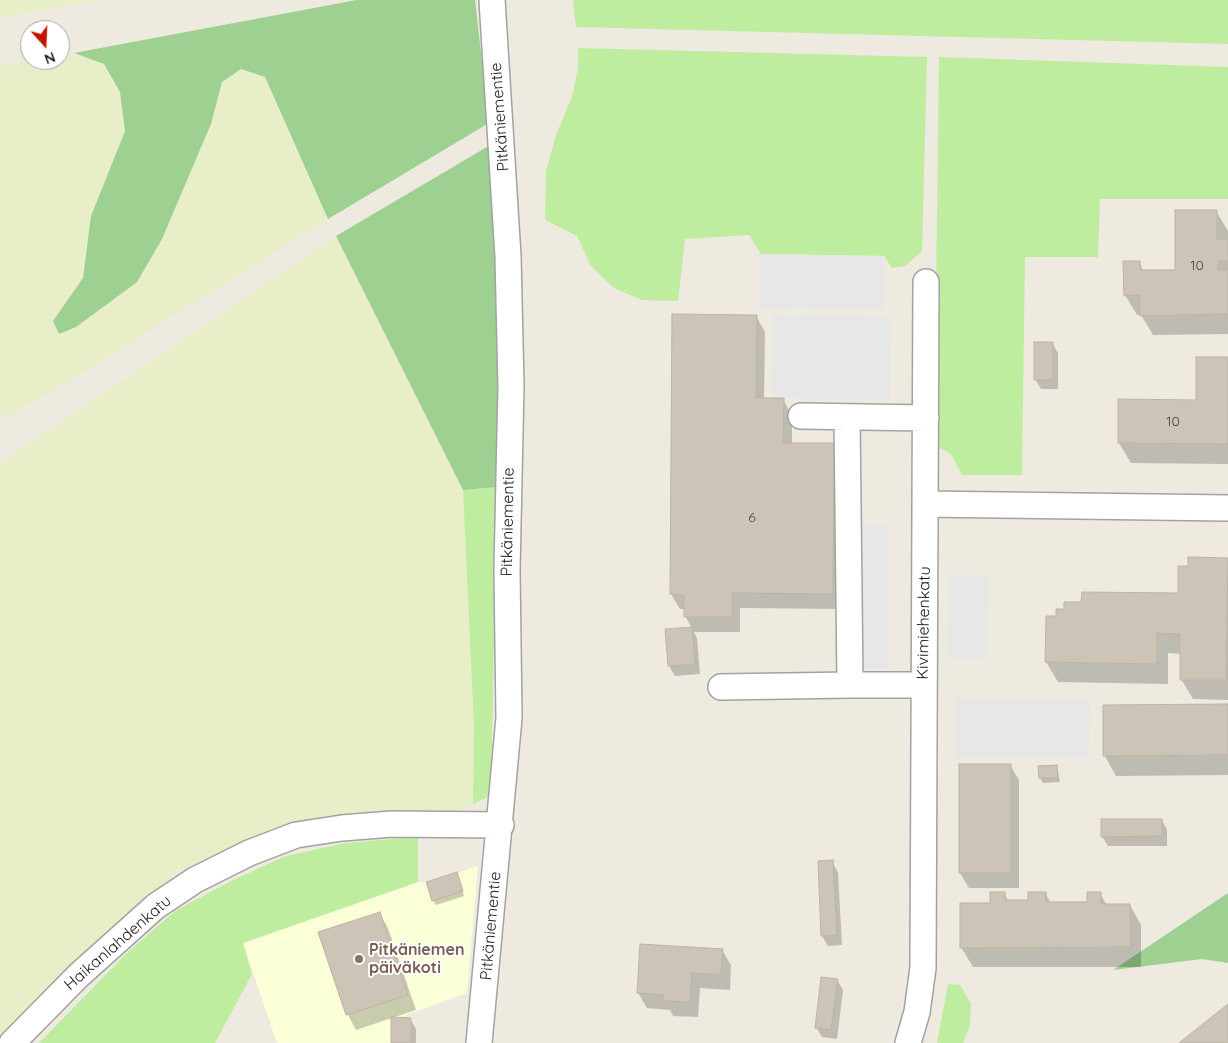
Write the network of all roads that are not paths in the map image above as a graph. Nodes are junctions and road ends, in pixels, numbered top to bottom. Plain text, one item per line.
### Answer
1 (492, 0) edge
2 (926, 282) dead end
3 (801, 416) dead end
4 (847, 417) junction
5 (926, 418) junction
6 (925, 504) junction
7 (1228, 508) edge
8 (850, 685) junction
9 (923, 685) junction
10 (720, 687) dead end
11 (501, 825) junction
12 (12, 1043) edge
13 (480, 1043) edge
14 (908, 1043) edge

1 - 11 street, Pitkäniementie
2 - 5 street, Kivimiehenkatu
3 - 4 street
4 - 5 street
4 - 8 street
5 - 6 street, Kivimiehenkatu
6 - 7 street
6 - 9 street, Kivimiehenkatu
8 - 9 street
8 - 10 street
9 - 14 street, Kivimiehenkatu
11 - 12 street, Haikanlahdenkatu
11 - 13 street, Pitkäniementie

